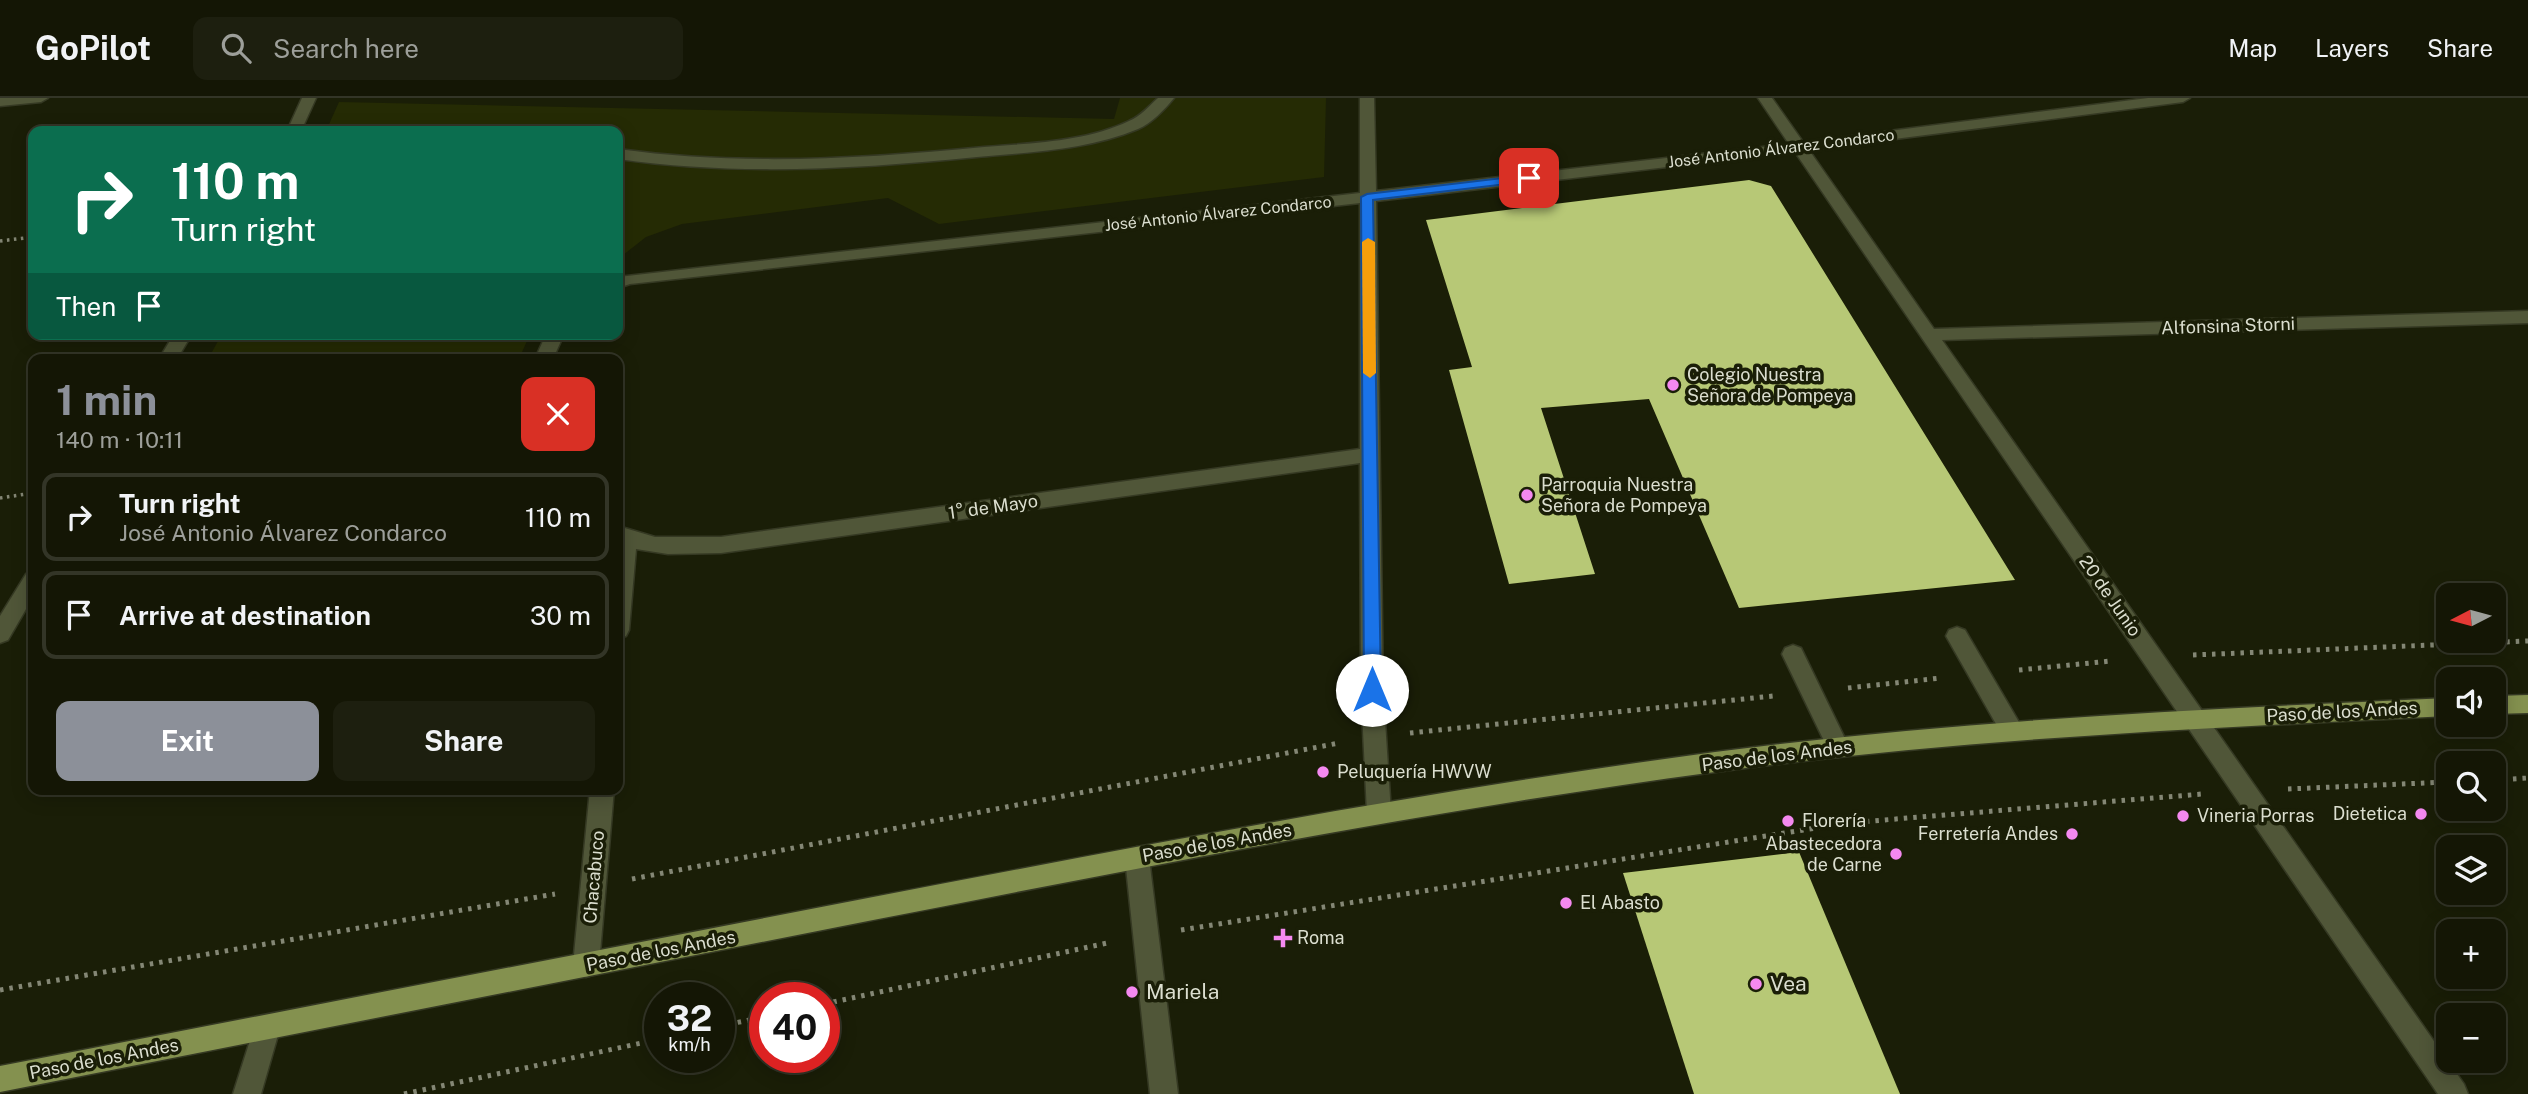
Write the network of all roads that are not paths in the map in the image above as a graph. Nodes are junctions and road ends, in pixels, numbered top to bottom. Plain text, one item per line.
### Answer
1 (41, 98) edge
2 (309, 98) edge
3 (1167, 98) edge
4 (1367, 98) edge
5 (1765, 98) edge
6 (2183, 98) edge
7 (0, 102) edge
8 (296, 126) edge
9 (1799, 147) junction
10 (623, 154) edge
11 (1367, 197) junction
12 (623, 281) edge
13 (2528, 317) edge
14 (1928, 335) junction
15 (1370, 455) junction
16 (623, 537) edge
17 (28, 588) edge
18 (0, 634) edge
19 (1957, 636) dead end
20 (1793, 654) dead end
21 (2528, 704) edge
22 (2506, 705) edge
23 (2436, 708) edge
24 (2195, 721) junction
25 (2012, 731) junction
26 (1838, 747) junction
27 (601, 795) edge
28 (1379, 813) junction
29 (1137, 858) junction
30 (586, 965) junction
31 (267, 1028) junction
32 (0, 1079) edge
33 (247, 1094) edge
34 (1164, 1094) edge
35 (2454, 1094) edge

1 - 7 street
2 - 8 street
3 - 10 street
4 - 11 street
5 - 9 street, 20 de Junio
6 - 9 street, José Antonio Álvarez Condarco
9 - 11 street, José Antonio Álvarez Condarco
9 - 14 street, 20 de Junio
11 - 12 street, José Antonio Álvarez Condarco
11 - 15 street
13 - 14 street, Alfonsina Storni
14 - 24 street, 20 de Junio
15 - 16 street, 1° de Mayo
15 - 28 street
17 - 18 street
19 - 25 street
20 - 26 street
21 - 22 main road
23 - 24 main road, Paso de los Andes
24 - 25 main road, Paso de los Andes
24 - 35 street, 20 de Junio
25 - 26 main road, Paso de los Andes
26 - 28 main road, Paso de los Andes
27 - 30 street, Chacabuco
28 - 29 main road, Paso de los Andes
29 - 30 main road, Paso de los Andes
29 - 34 street
30 - 31 main road, Paso de los Andes
31 - 32 main road, Paso de los Andes
31 - 33 street

